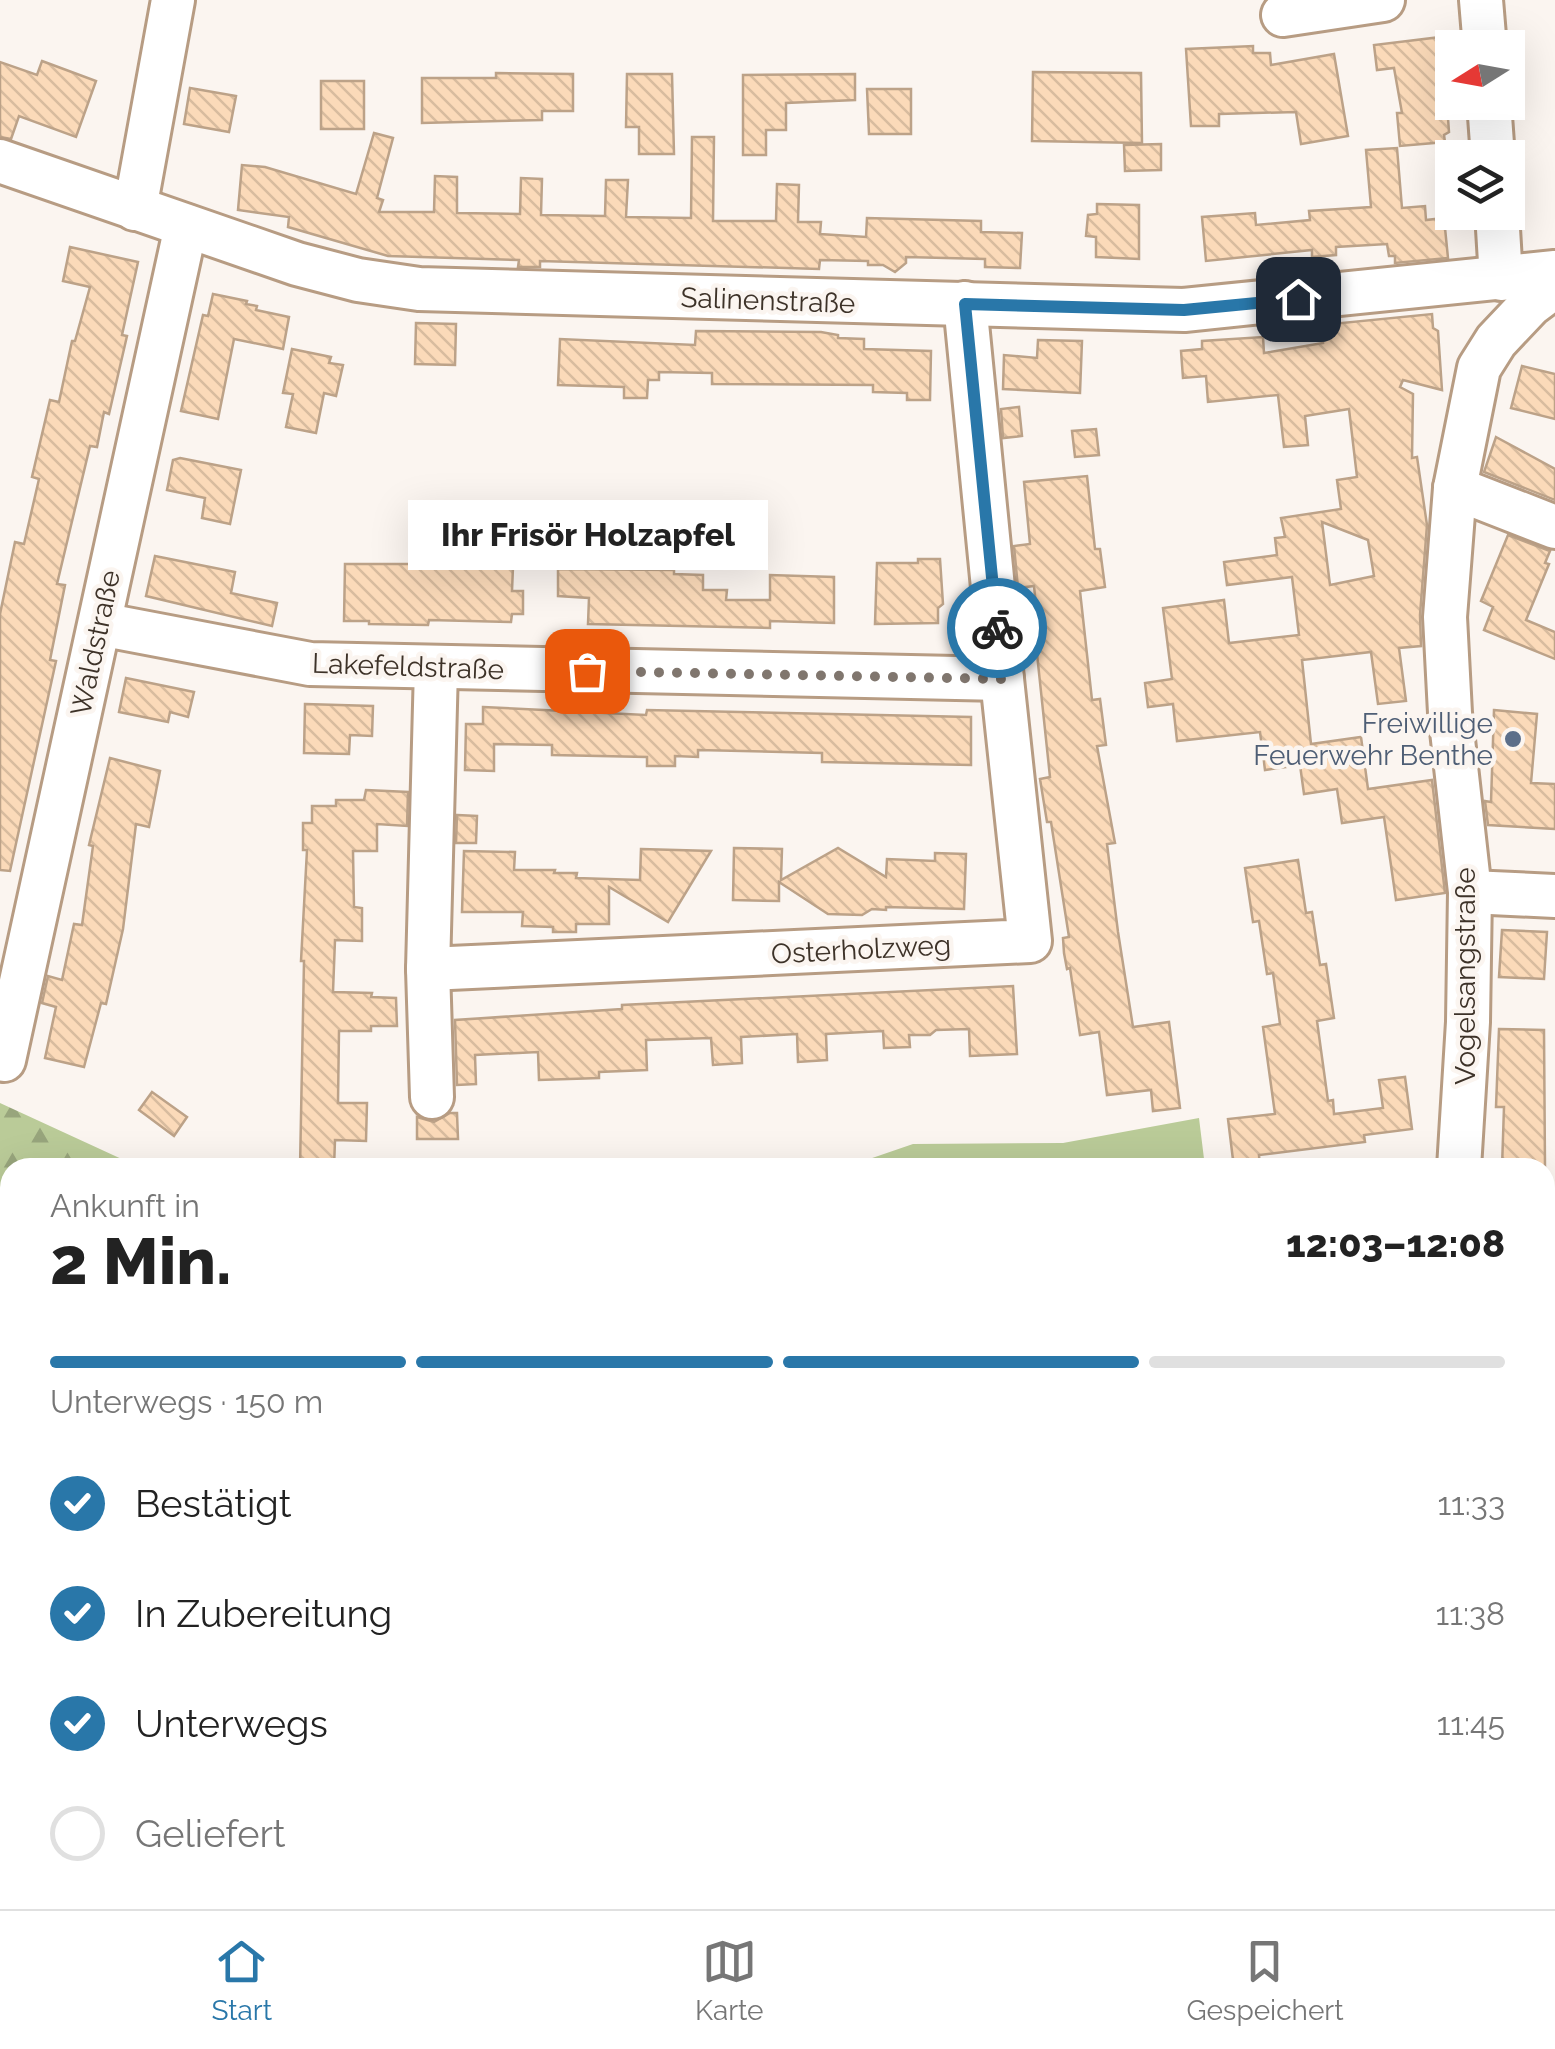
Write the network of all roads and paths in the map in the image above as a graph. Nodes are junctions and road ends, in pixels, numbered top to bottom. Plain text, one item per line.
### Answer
1 (173, 0) edge
2 (1383, 0) edge
3 (1481, 0) edge
4 (1283, 14) dead end
5 (1484, 30) edge
6 (0, 161) edge
7 (134, 208) junction
8 (186, 226) junction
9 (1496, 230) edge
10 (1555, 272) edge
11 (1495, 280) junction
12 (1555, 286) edge
13 (965, 304) junction
14 (1479, 368) junction
15 (1455, 488) junction
16 (1555, 527) edge
17 (100, 624) junction
18 (436, 668) junction
19 (1002, 679) junction
20 (1470, 892) junction
21 (1555, 896) edge
22 (428, 968) junction
23 (4, 1060) dead end
24 (432, 1098) dead end
25 (1460, 1158) edge

1 - 7 street
2 - 4 street
3 - 5 street
6 - 7 street, Salinenstraße
7 - 8 street, Salinenstraße
8 - 13 street, Salinenstraße
8 - 17 street, Waldstraße
9 - 11 street, Vogelsangstraße
10 - 11 street, Salinenstraße
11 - 13 street, Salinenstraße
11 - 14 street, Vogelsangstraße
12 - 14 street, Vogelsangstraße
13 - 19 street
14 - 15 street, Vogelsangstraße
15 - 16 street
15 - 20 street, Vogelsangstraße
17 - 18 street, Lakefeldstraße
17 - 23 street, Waldstraße
18 - 19 street, Lakefeldstraße
18 - 22 street
19 - 22 street, Osterholzweg
20 - 21 street
20 - 25 street, Vogelsangstraße
22 - 24 street

